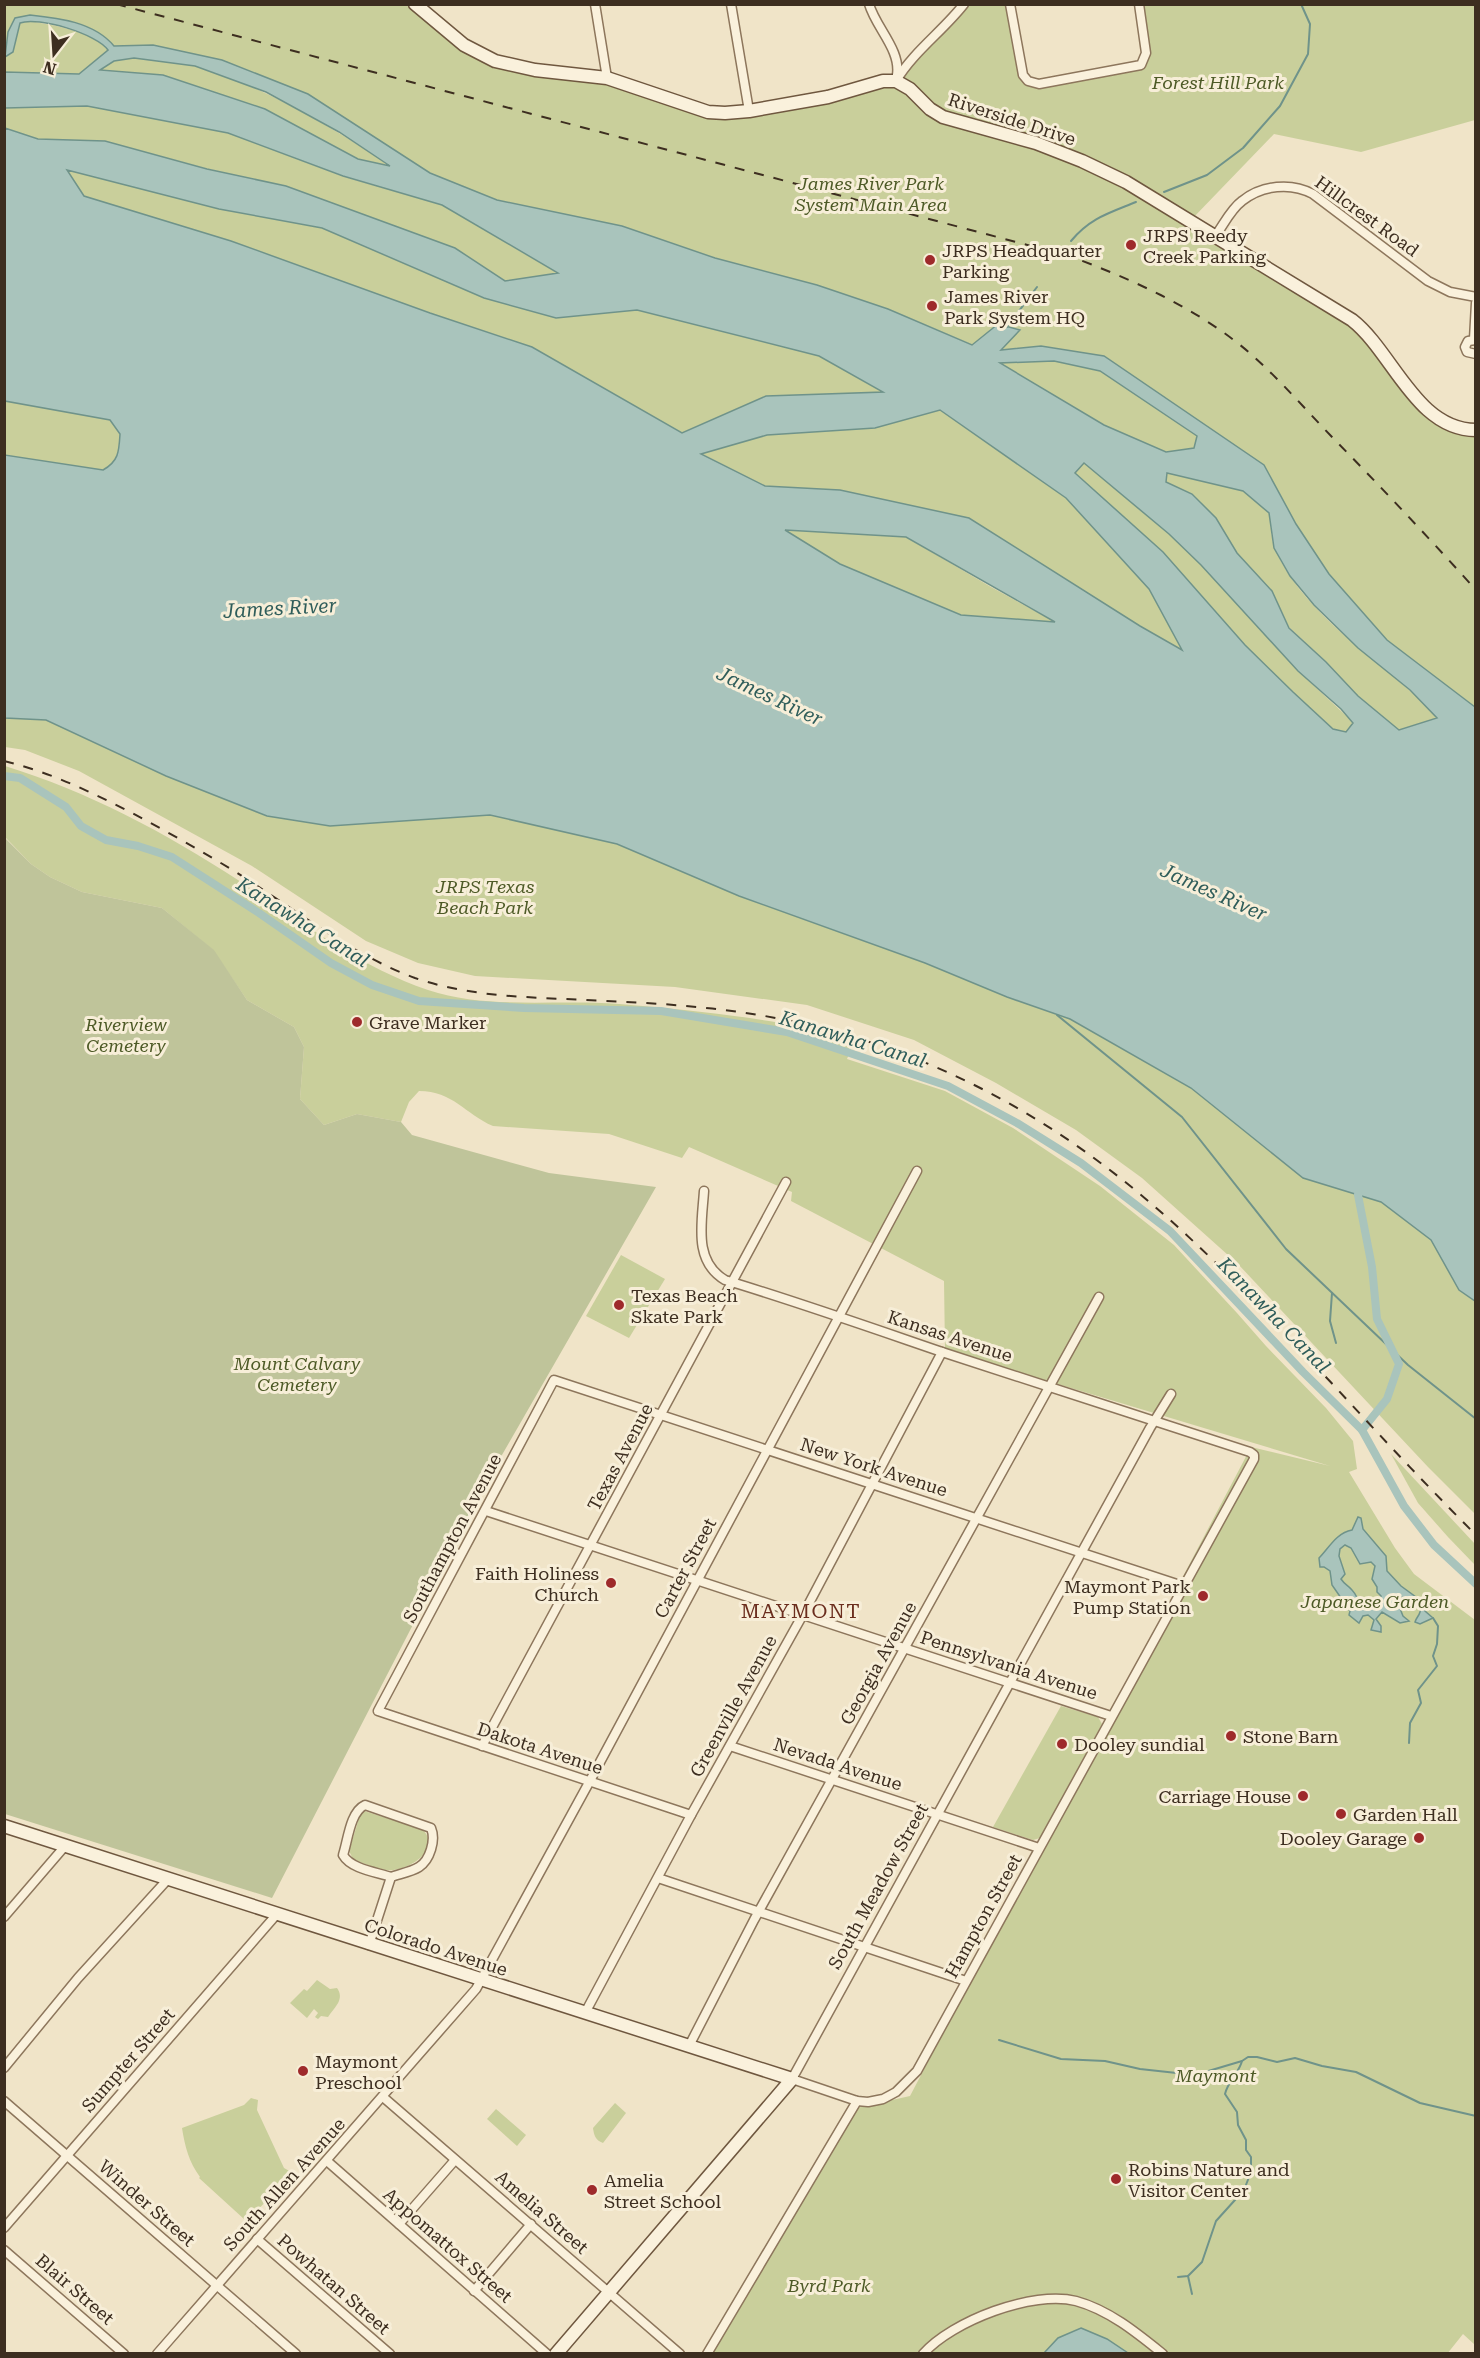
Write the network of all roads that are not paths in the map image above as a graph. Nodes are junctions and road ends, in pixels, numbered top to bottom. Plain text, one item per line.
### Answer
1 (415, 4) edge
2 (595, 4) edge
3 (731, 4) edge
4 (869, 4) edge
5 (964, 4) edge
6 (1010, 4) edge
7 (1139, 4) edge
8 (607, 78) junction
9 (896, 81) junction
10 (748, 111) junction
11 (1216, 235) junction
12 (1476, 297) edge
13 (1476, 303) edge
14 (1475, 340) edge
15 (1476, 354) edge
16 (1476, 430) edge
17 (917, 1171) dead end
18 (786, 1182) dead end
19 (704, 1191) dead end
20 (732, 1282) junction
21 (1099, 1297) dead end
22 (839, 1316) junction
23 (942, 1352) junction
24 (554, 1380) joint
25 (1050, 1386) junction
26 (1171, 1394) dead end
27 (661, 1414) junction
28 (1155, 1420) junction
29 (767, 1450) junction
30 (1254, 1459) joint
31 (872, 1484) junction
32 (486, 1510) junction
33 (977, 1518) junction
34 (590, 1546) junction
35 (1082, 1552) junction
36 (697, 1580) junction
37 (1184, 1586) junction
38 (802, 1615) junction
39 (904, 1649) junction
40 (1009, 1684) junction
41 (378, 1711) joint
42 (1111, 1716) junction
43 (482, 1746) junction
44 (730, 1746) junction
45 (832, 1779) junction
46 (590, 1782) junction
47 (937, 1814) junction
48 (691, 1815) junction
49 (4, 1826) edge
50 (65, 1846) junction
51 (1039, 1848) junction
52 (391, 1877) junction
53 (658, 1878) junction
54 (168, 1879) junction
55 (759, 1912) junction
56 (277, 1914) junction
57 (4, 1917) edge
58 (369, 1945) junction
59 (864, 1947) junction
60 (481, 1980) junction
61 (966, 1981) junction
62 (585, 2013) junction
63 (689, 2046) junction
64 (4, 2068) edge
65 (792, 2079) junction
66 (382, 2097) junction
67 (4, 2101) edge
68 (857, 2101) junction
69 (67, 2155) junction
70 (455, 2160) junction
71 (327, 2161) junction
72 (399, 2224) junction
73 (531, 2224) junction
74 (4, 2228) edge
75 (257, 2239) junction
76 (4, 2250) edge
77 (216, 2285) junction
78 (474, 2291) junction
79 (609, 2293) junction
80 (124, 2354) edge
81 (157, 2354) edge
82 (296, 2354) edge
83 (390, 2354) edge
84 (547, 2354) edge
85 (556, 2354) edge
86 (680, 2354) edge
87 (706, 2354) edge
88 (923, 2354) edge
89 (1163, 2354) edge

1 - 8 street
2 - 8 street
3 - 10 street
4 - 9 street
5 - 9 street
6 - 7 street
8 - 10 street
9 - 10 street
9 - 11 street, Riverside Drive
11 - 12 street, Hillcrest Road
11 - 16 street, Riverside Drive
13 - 14 street
14 - 15 street
17 - 22 street, Carter Street
18 - 20 street, Texas Avenue
19 - 20 street, Kansas Avenue
20 - 22 street, Kansas Avenue
20 - 27 street, Texas Avenue
21 - 25 street, Georgia Avenue
22 - 23 street, Kansas Avenue
22 - 29 street, Carter Street
23 - 25 street, Kansas Avenue
23 - 31 street, Greenville Avenue
24 - 27 street, New York Avenue
24 - 32 street, Southampton Avenue
25 - 28 street, Kansas Avenue
25 - 33 street, Georgia Avenue
26 - 28 street, South Meadow Street
27 - 29 street, New York Avenue
27 - 34 street, Texas Avenue
28 - 30 street, Kansas Avenue
28 - 35 street, South Meadow Street
29 - 31 street, New York Avenue
29 - 36 street, Carter Street
30 - 37 street, Hampton Street
31 - 33 street, New York Avenue
31 - 38 street, Greenville Avenue
32 - 34 street, Pennsylvania Avenue
32 - 41 street, Southampton Avenue
33 - 35 street, New York Avenue
33 - 39 street, Georgia Avenue
34 - 36 street, Pennsylvania Avenue
34 - 43 street, Texas Avenue
35 - 37 street, New York Avenue
35 - 40 street, South Meadow Street
36 - 38 street, Pennsylvania Avenue
36 - 46 street, Carter Street
37 - 42 street, Hampton Street
38 - 39 street, Pennsylvania Avenue
38 - 44 street, Greenville Avenue
39 - 40 street, Pennsylvania Avenue
39 - 45 street, Georgia Avenue
40 - 42 street, Pennsylvania Avenue
40 - 47 street, South Meadow Street
41 - 43 street, Dakota Avenue
42 - 51 street, Hampton Street
43 - 46 street, Dakota Avenue
44 - 45 street, Nevada Avenue
44 - 48 street, Greenville Avenue
45 - 47 street, Nevada Avenue
45 - 55 street, Georgia Avenue
46 - 48 street, Dakota Avenue
46 - 60 street, Carter Street
47 - 51 street, Nevada Avenue
47 - 59 street, South Meadow Street
48 - 53 street, Greenville Avenue
49 - 50 street, Colorado Avenue
50 - 54 street, Colorado Avenue
50 - 57 street
51 - 61 street, Hampton Street
52 - 52 street
52 - 58 street
53 - 55 street
53 - 62 street, Greenville Avenue
54 - 56 street, Colorado Avenue
54 - 64 street
55 - 59 street
55 - 63 street, Georgia Avenue
56 - 58 street, Colorado Avenue
56 - 69 street, Sumpter Street
58 - 60 street, Colorado Avenue
59 - 61 street
59 - 65 street, South Meadow Street
60 - 62 street, Colorado Avenue
60 - 66 street, South Allen Avenue
61 - 68 street, Hampton Street
62 - 63 street, Colorado Avenue
63 - 65 street, Colorado Avenue
65 - 68 street, Colorado Avenue
65 - 79 street, South Meadow Street
66 - 70 street, Amelia Street
66 - 71 street, South Allen Avenue
67 - 69 street, Winder Street
68 - 87 street
69 - 74 street, Sumpter Street
69 - 77 street, Winder Street
70 - 72 street
70 - 73 street, Amelia Street
71 - 72 street, Appomattox Street
71 - 75 street, South Allen Avenue
72 - 78 street, Appomattox Street
73 - 78 street
73 - 79 street, Amelia Street
75 - 77 street, South Allen Avenue
75 - 83 street, Powhatan Street
76 - 80 street, Blair Street
77 - 81 street, South Allen Avenue
77 - 82 street, Winder Street
78 - 84 street, Appomattox Street
79 - 85 street, South Meadow Street
79 - 86 street, Amelia Street
88 - 89 street

